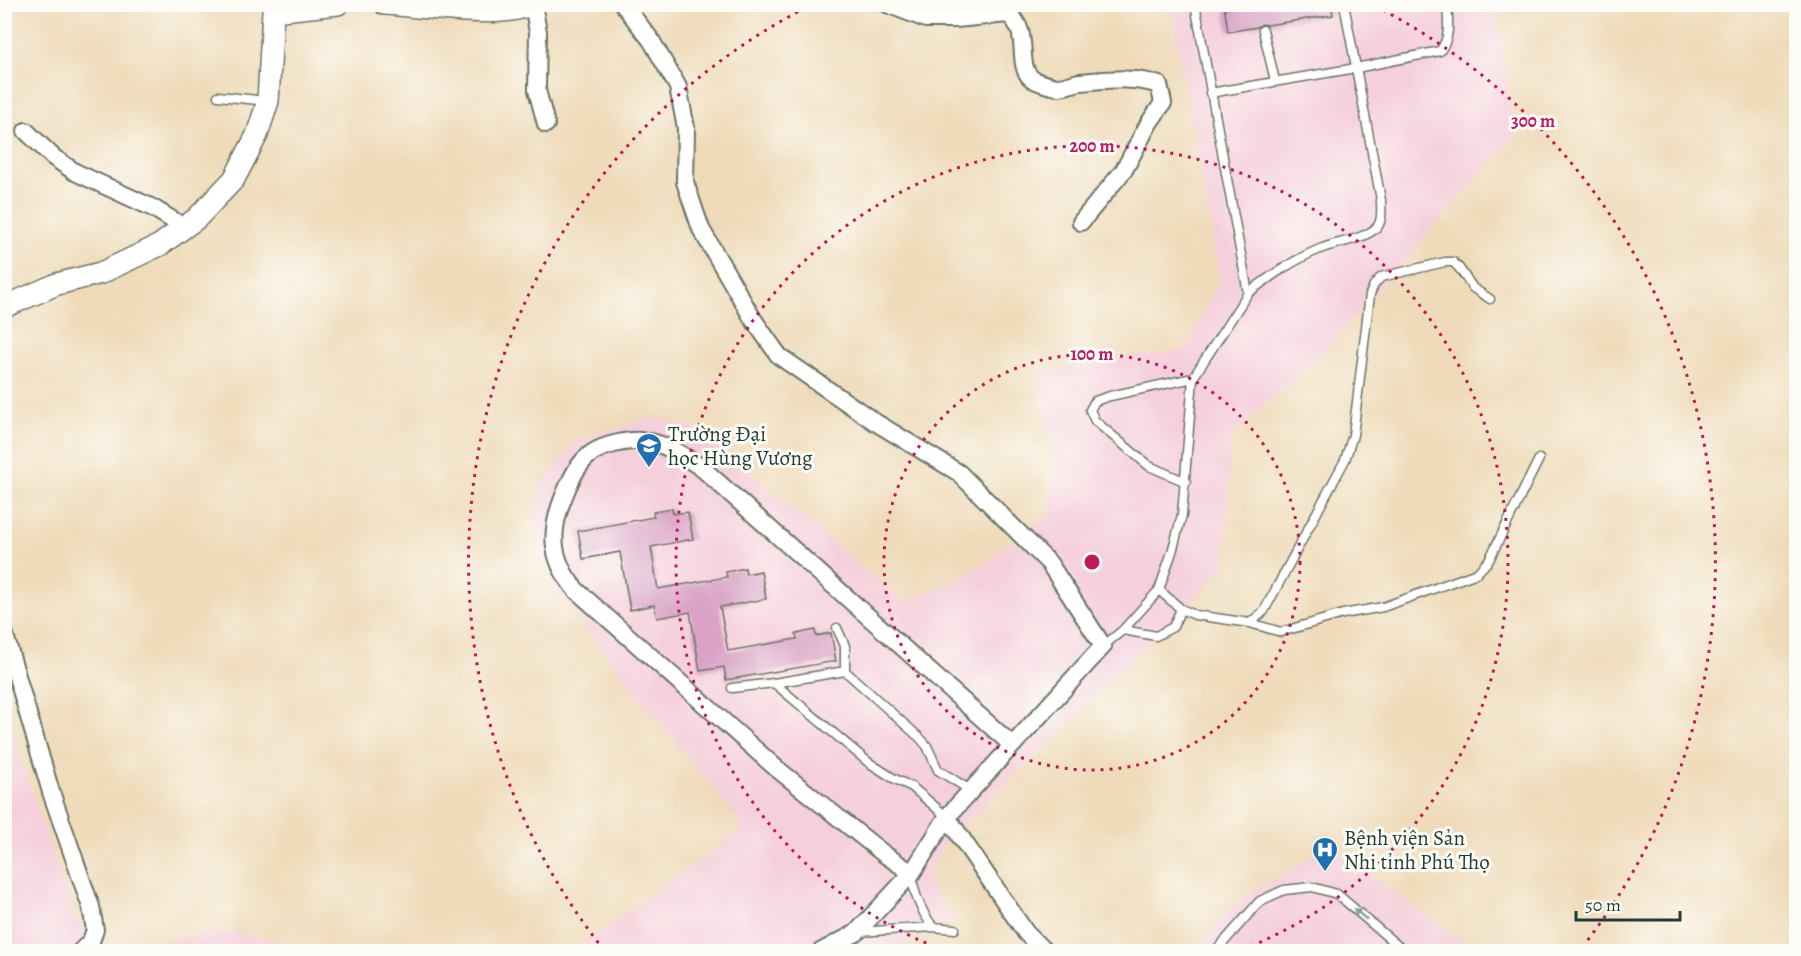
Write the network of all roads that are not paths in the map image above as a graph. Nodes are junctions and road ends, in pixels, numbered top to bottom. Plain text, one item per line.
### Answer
1 (338, 4) edge
2 (385, 4) edge
3 (532, 4) edge
4 (623, 4) edge
5 (887, 4) edge
6 (1195, 4) edge
7 (1344, 4) edge
8 (1447, 4) edge
9 (273, 8) edge
10 (1263, 30) dead end
11 (1356, 68) junction
12 (1275, 81) junction
13 (1210, 93) junction
14 (218, 96) dead end
15 (268, 101) junction
16 (546, 124) dead end
17 (26, 131) dead end
18 (1081, 222) dead end
19 (184, 227) junction
20 (1248, 293) junction
21 (1490, 299) dead end
22 (4, 307) edge
23 (1193, 378) junction
24 (1539, 459) dead end
25 (1186, 482) junction
26 (1159, 590) junction
27 (1181, 609) junction
28 (1250, 623) junction
29 (837, 628) dead end
30 (1123, 630) junction
31 (4, 632) edge
32 (1103, 646) junction
33 (844, 671) junction
34 (774, 683) junction
35 (732, 688) dead end
36 (1012, 745) junction
37 (970, 790) junction
38 (947, 817) junction
39 (912, 873) junction
40 (933, 927) junction
41 (955, 929) dead end
42 (856, 933) junction
43 (80, 951) edge
44 (820, 951) edge
45 (1045, 951) edge
46 (1215, 951) edge
47 (1405, 951) edge

1 - 9 street
2 - 3 street
3 - 16 street
4 - 32 street
5 - 18 street
6 - 13 lane
7 - 11 lane
8 - 11 lane
9 - 15 street
10 - 12 lane
11 - 12 lane
11 - 20 lane
12 - 13 lane
13 - 20 lane
14 - 15 lane
15 - 19 street
17 - 19 street
19 - 22 street
20 - 23 lane
21 - 28 lane
23 - 25 lane
23 - 25 lane
24 - 28 lane
25 - 26 lane
26 - 27 lane
26 - 30 lane
27 - 28 lane
27 - 30 lane
29 - 33 lane
30 - 32 lane
31 - 43 street
32 - 36 street
33 - 34 lane
33 - 37 lane
34 - 35 lane
34 - 38 lane
36 - 37 street
36 - 39 street
37 - 38 street
38 - 39 street
38 - 45 street
39 - 40 lane
39 - 42 street
40 - 41 lane
40 - 42 lane
42 - 44 street
47 -> 46 lane

